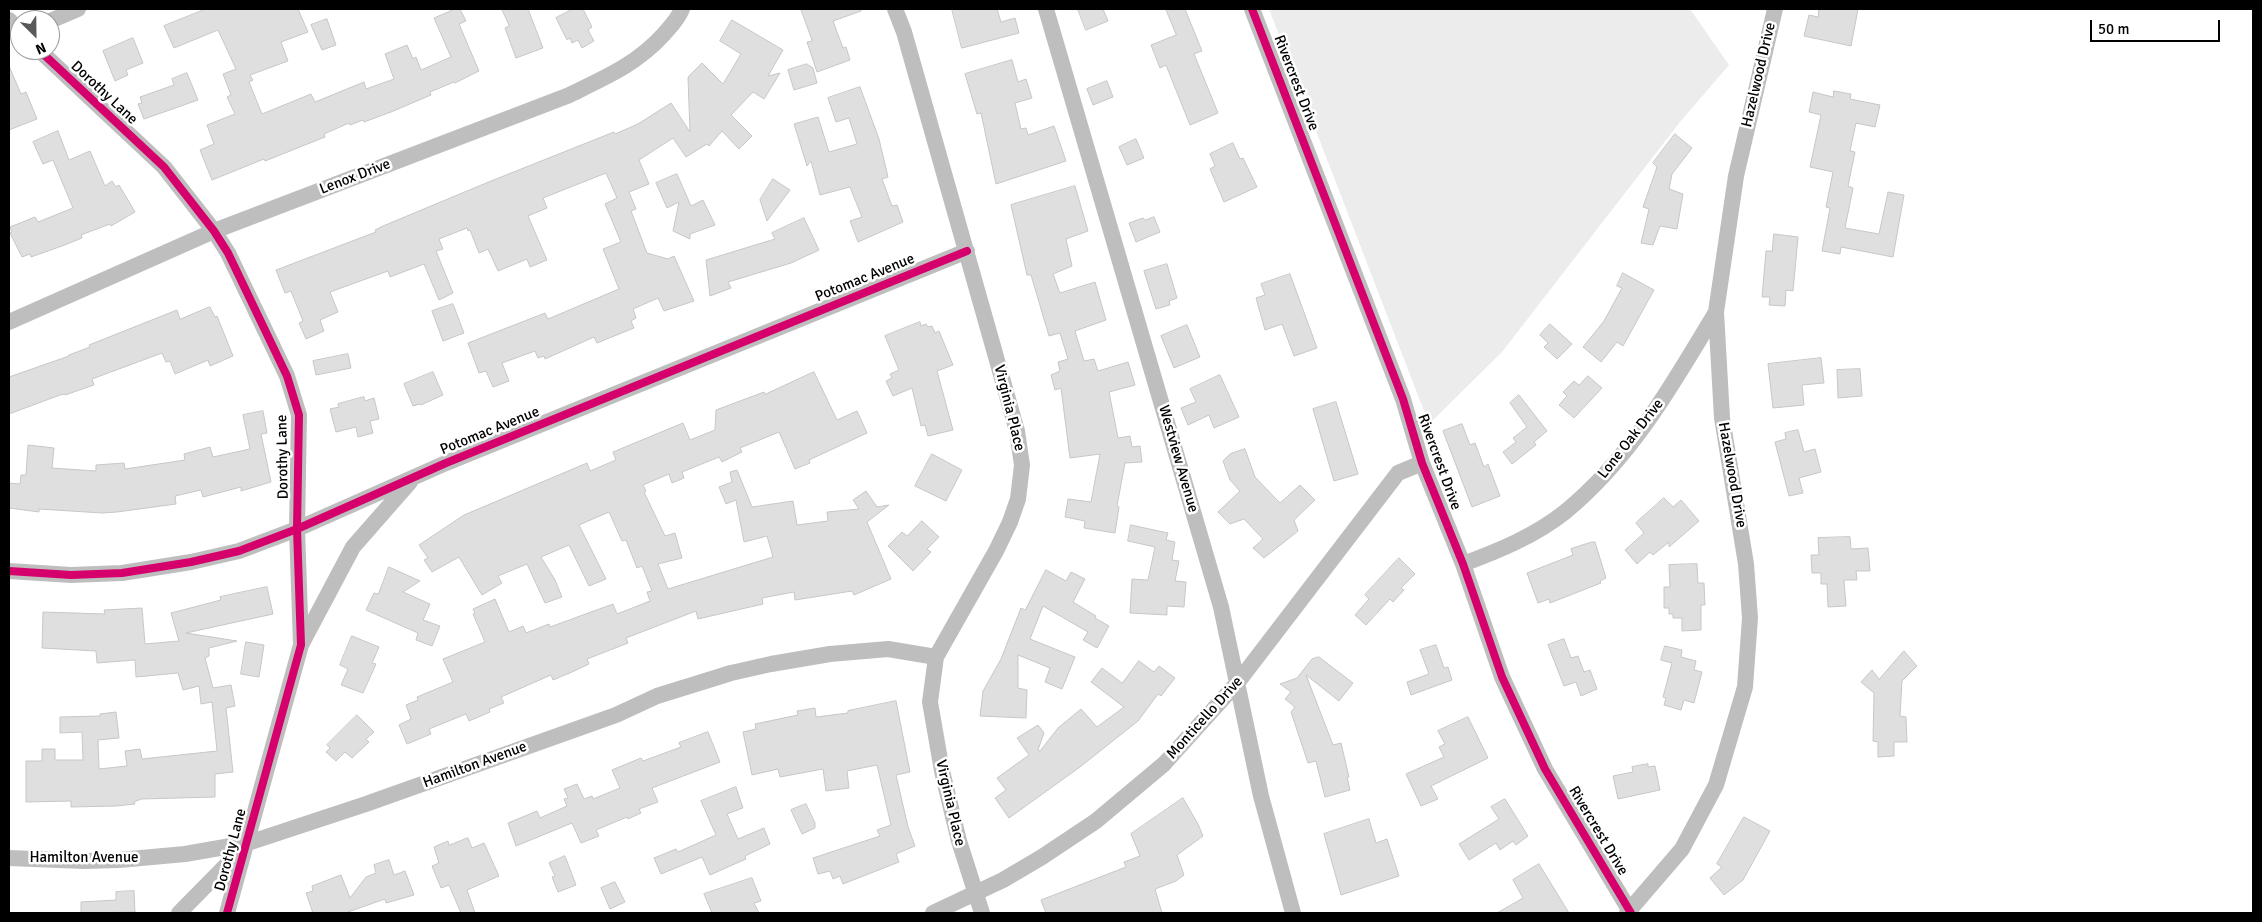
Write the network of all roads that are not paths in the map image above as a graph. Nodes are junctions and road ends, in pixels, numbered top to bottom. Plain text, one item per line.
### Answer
1 (78, 9) edge
2 (682, 9) edge
3 (895, 9) edge
4 (1046, 9) edge
5 (1252, 9) edge
6 (1775, 9) edge
7 (60, 17) edge
8 (50, 60) edge
9 (214, 231) junction
10 (967, 251) junction
11 (1716, 312) junction
12 (9, 322) edge
13 (1422, 463) junction
14 (413, 478) junction
15 (297, 529) junction
16 (1463, 564) junction
17 (9, 570) edge
18 (301, 645) junction
19 (936, 656) junction
20 (1238, 682) junction
21 (248, 843) junction
22 (9, 858) edge
23 (975, 895) junction
24 (1629, 912) edge
25 (179, 913) edge
26 (227, 913) edge
27 (933, 913) edge
28 (982, 913) edge
29 (1293, 913) edge

1 - 7 street
2 - 9 street, Lenox Drive
3 - 10 street, Virginia Place
4 - 20 street, Westview Avenue
5 - 13 street, Rivercrest Drive
6 - 11 street, Hazelwood Drive
8 - 9 street, Dorothy Lane
9 - 12 street, Lenox Drive
9 - 15 street, Dorothy Lane
10 - 14 street, Potomac Avenue
10 - 19 street, Virginia Place
11 - 16 street, Lone Oak Drive
11 - 24 street, Hazelwood Drive
13 - 16 street, Rivercrest Drive
13 - 20 street, Monticello Drive
14 - 15 street, Potomac Avenue
14 - 18 street, Dorothy Lane
15 - 17 street, Potomac Avenue
15 - 18 street, Dorothy Lane
16 - 24 street, Rivercrest Drive
18 - 21 street, Dorothy Lane
19 - 21 street, Hamilton Avenue
19 - 23 street, Virginia Place
20 - 23 street, Monticello Drive
20 - 29 street, Westview Avenue
21 - 22 street, Hamilton Avenue
21 - 25 street
21 - 26 street, Dorothy Lane
23 - 27 street, Monticello Drive
23 - 28 street, Virginia Place

